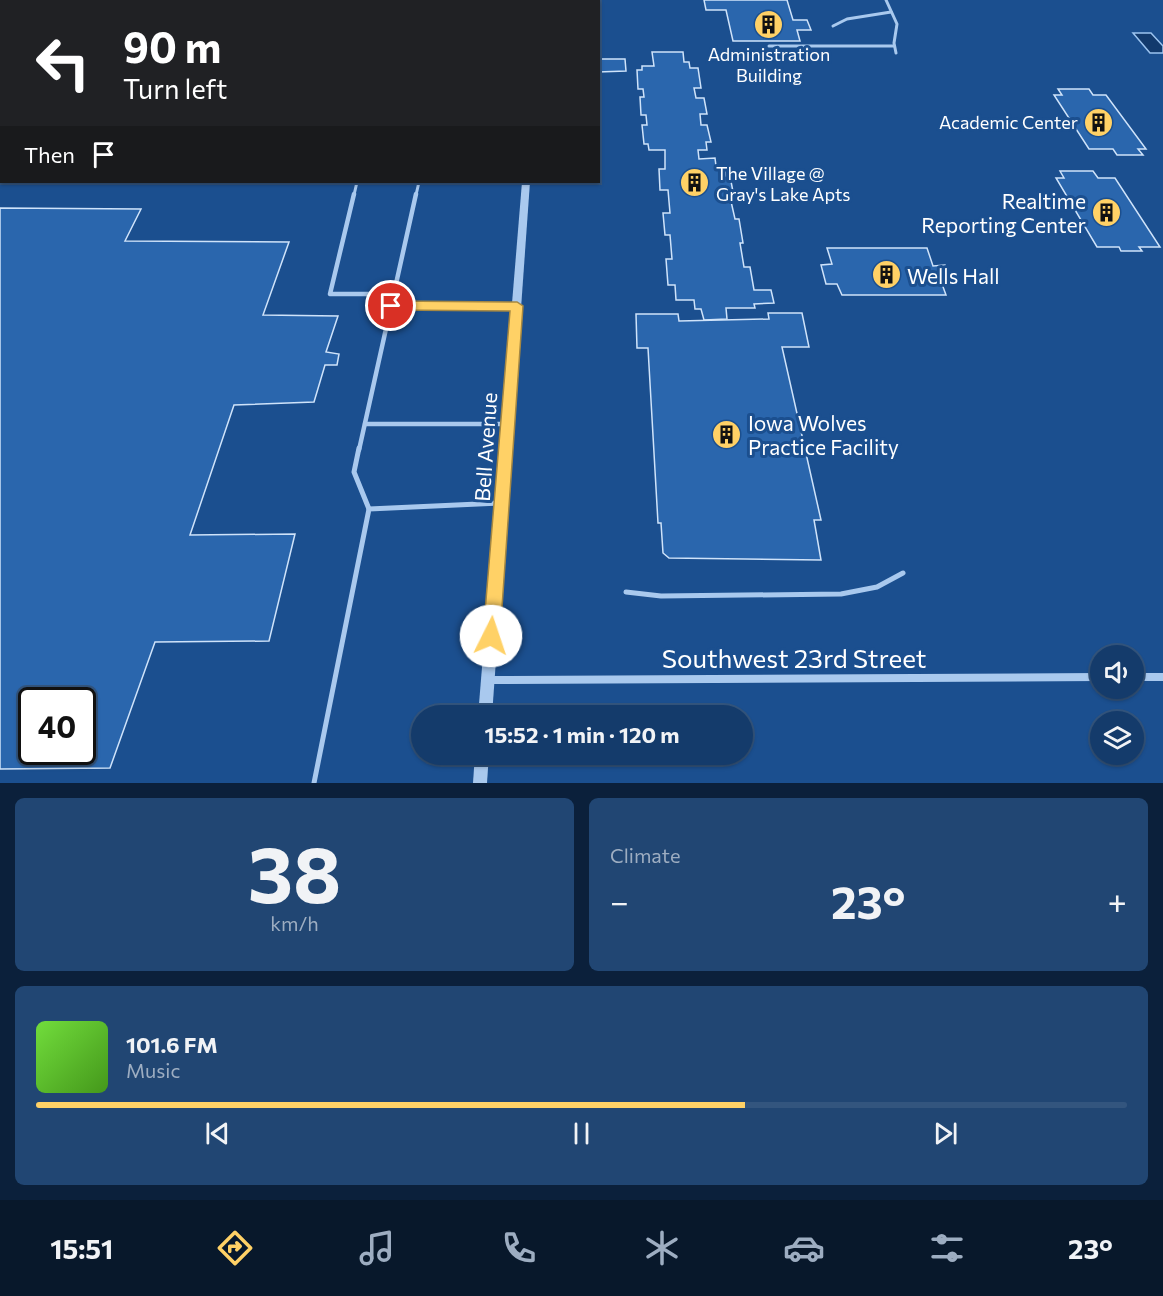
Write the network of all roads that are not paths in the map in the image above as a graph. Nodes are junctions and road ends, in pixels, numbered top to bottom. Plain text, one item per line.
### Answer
1 (886, 0) edge
2 (891, 12) junction
3 (833, 26) dead end
4 (769, 46) dead end
5 (894, 46) junction
6 (896, 53) dead end
7 (357, 183) edge
8 (419, 183) edge
9 (526, 183) edge
10 (394, 294) junction
11 (391, 306) junction
12 (517, 306) junction
13 (365, 424) junction
14 (508, 424) junction
15 (501, 503) junction
16 (369, 509) junction
17 (903, 573) dead end
18 (626, 592) dead end
19 (1090, 677) edge
20 (1144, 677) edge
21 (1163, 677) edge
22 (488, 680) junction
23 (486, 705) edge
24 (481, 765) edge
25 (314, 783) edge
26 (480, 783) edge

1 - 2 lane
2 - 3 lane
2 - 5 lane
4 - 5 lane
5 - 6 lane
7 - 10 lane
8 - 10 lane
9 - 12 street, Bell Avenue
10 - 11 lane
11 - 12 lane
11 - 13 lane
12 - 14 street, Bell Avenue
13 - 14 lane
13 - 16 lane
14 - 15 street, Bell Avenue
15 - 16 lane
15 - 22 street, Bell Avenue
16 - 25 lane
17 - 18 lane
19 - 22 street, Southwest 23rd Street
20 - 21 street
22 - 23 street, Bell Avenue
24 - 26 street

